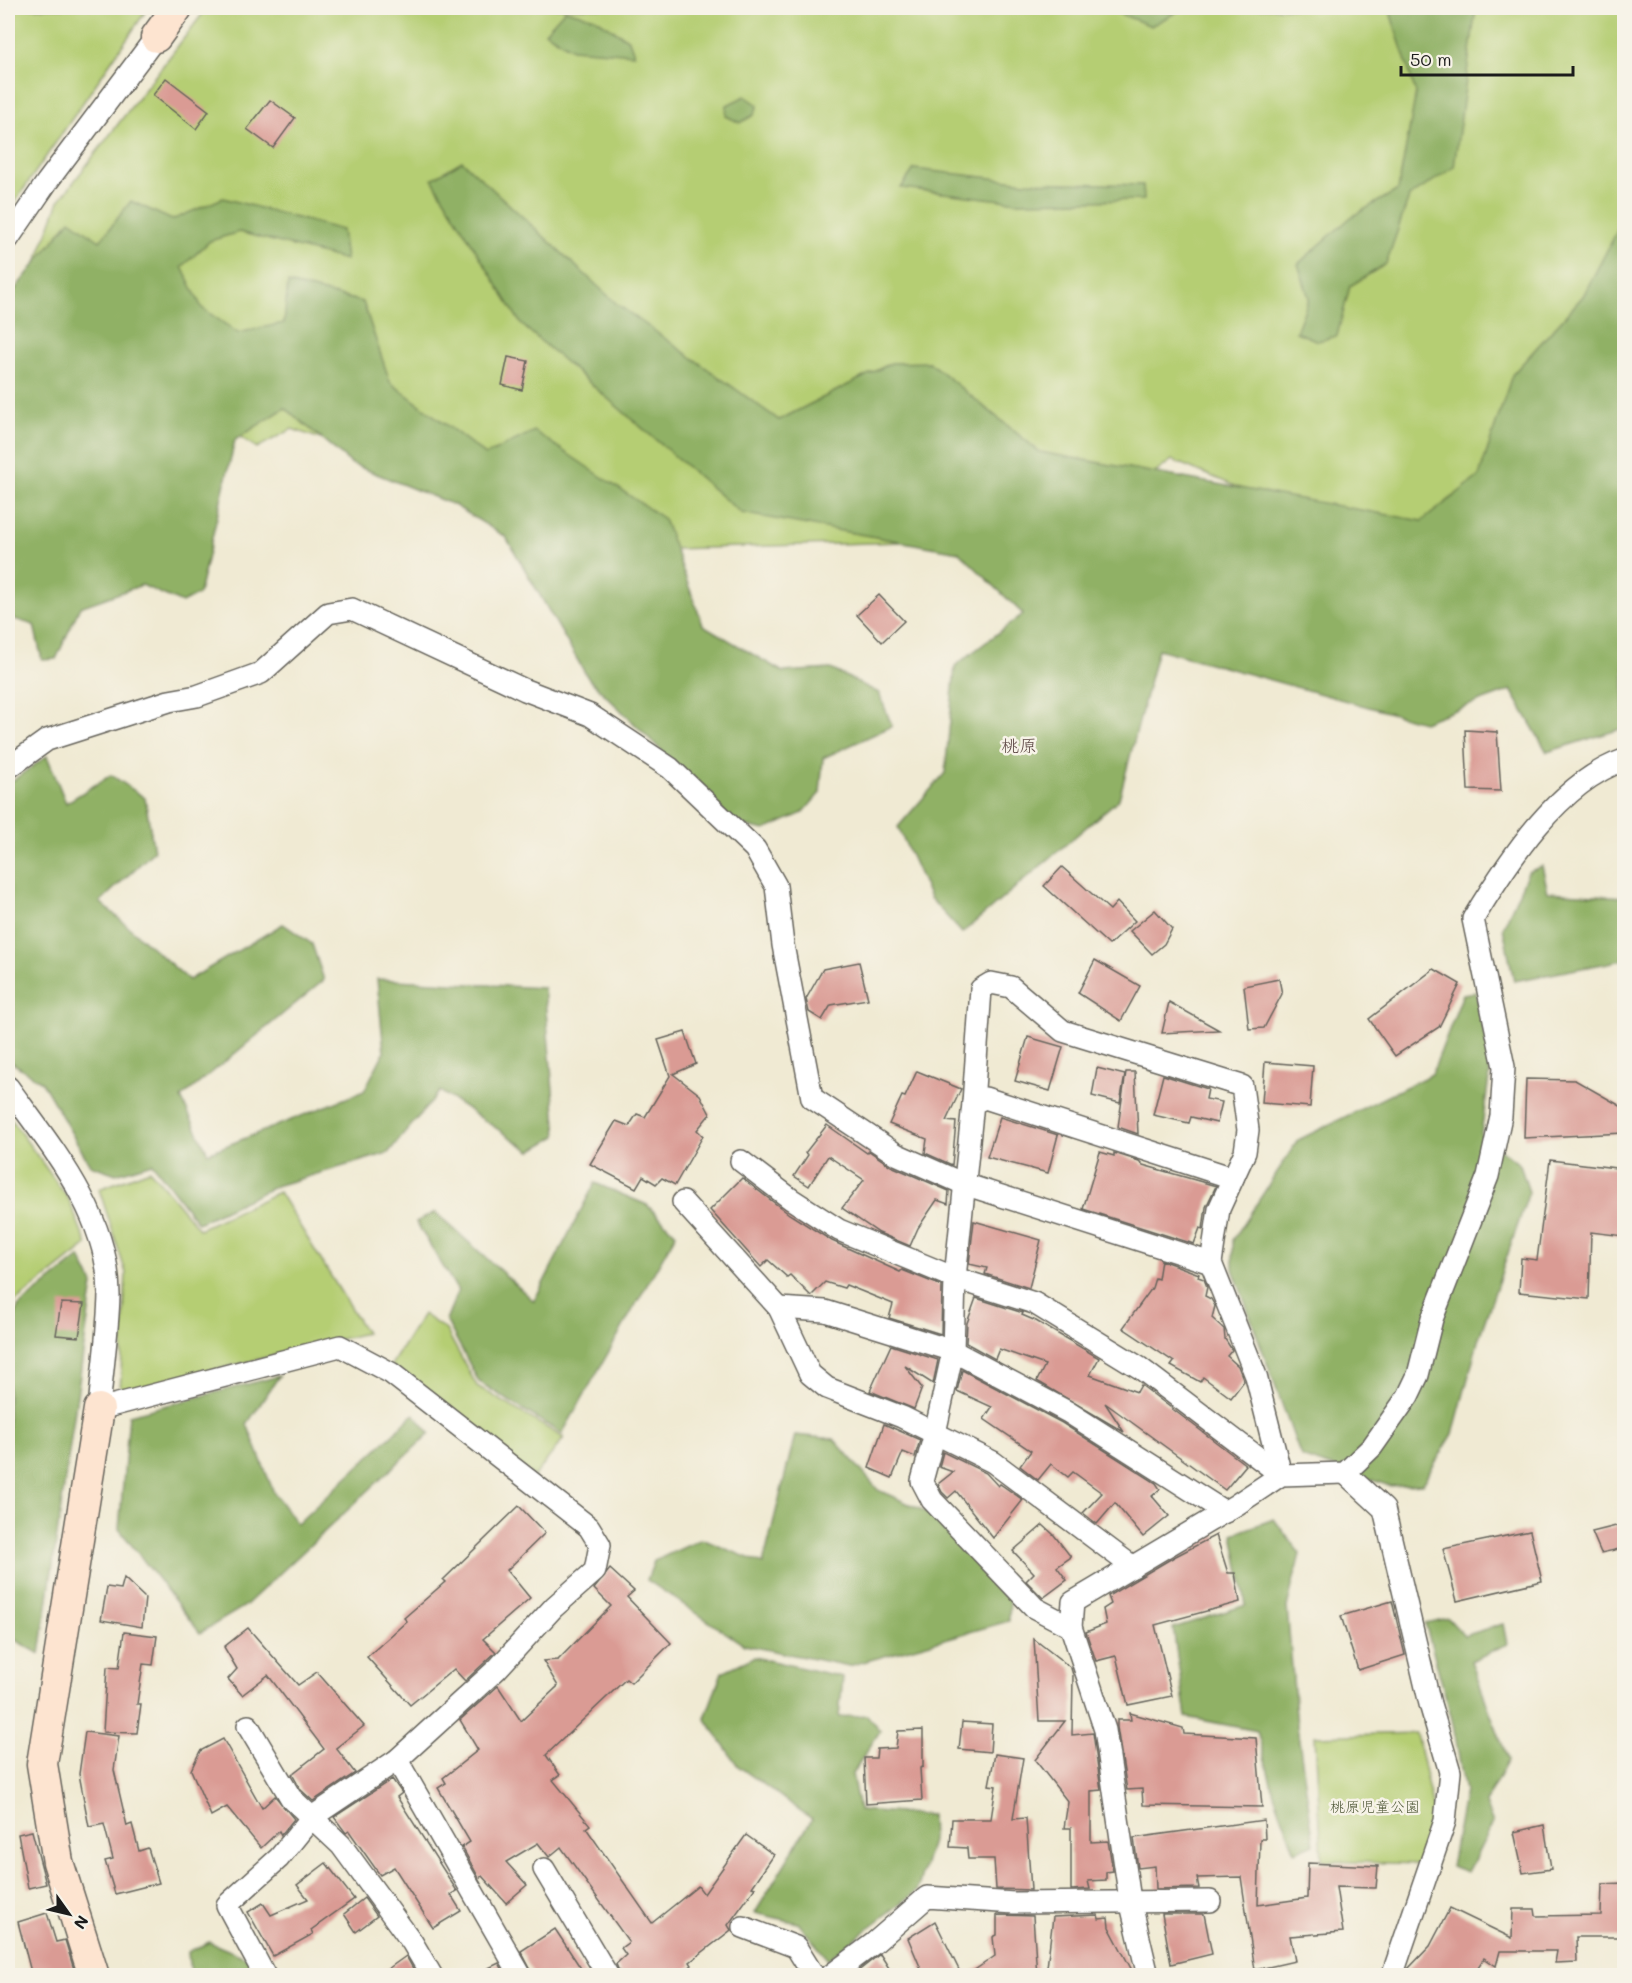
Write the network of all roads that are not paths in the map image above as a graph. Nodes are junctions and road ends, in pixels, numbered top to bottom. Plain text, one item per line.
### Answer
1 (177, 8) edge
2 (156, 37) joint
3 (8, 239) edge
4 (1624, 760) edge
5 (8, 768) edge
6 (8, 1087) edge
7 (973, 1103) junction
8 (741, 1161) dead end
9 (1233, 1178) junction
10 (964, 1184) junction
11 (683, 1202) dead end
12 (1211, 1263) junction
13 (955, 1278) junction
14 (778, 1308) junction
15 (953, 1351) junction
16 (99, 1410) junction
17 (935, 1433) junction
18 (1345, 1473) junction
19 (1281, 1475) junction
20 (1225, 1512) junction
21 (1133, 1567) junction
22 (1071, 1627) junction
23 (248, 1726) dead end
24 (397, 1760) junction
25 (312, 1817) junction
26 (544, 1869) dead end
27 (1130, 1900) junction
28 (1210, 1901) dead end
29 (743, 1927) dead end
30 (94, 1976) edge
31 (266, 1976) edge
32 (432, 1976) edge
33 (521, 1976) edge
34 (608, 1976) edge
35 (814, 1976) edge
36 (830, 1976) edge
37 (1148, 1976) edge
38 (1392, 1976) edge

1 - 2 street
2 - 3 street
4 - 18 street
5 - 10 street
6 - 16 street
7 - 9 street
7 - 9 street
7 - 10 street
8 - 13 street
9 - 12 street
10 - 12 street
10 - 13 street
11 - 14 street
12 - 19 street
13 - 15 street
13 - 19 street
14 - 15 street
14 - 17 street
15 - 17 street
15 - 20 street
16 - 24 street
16 - 30 street
17 - 21 street
17 - 22 street
18 - 19 street
18 - 38 street
19 - 20 street
20 - 21 street
21 - 22 street
22 - 27 street
23 - 25 street
24 - 25 street
24 - 33 street
25 - 31 street
25 - 32 street
26 - 34 street
27 - 28 street
27 - 36 street
27 - 37 street
29 - 35 street

